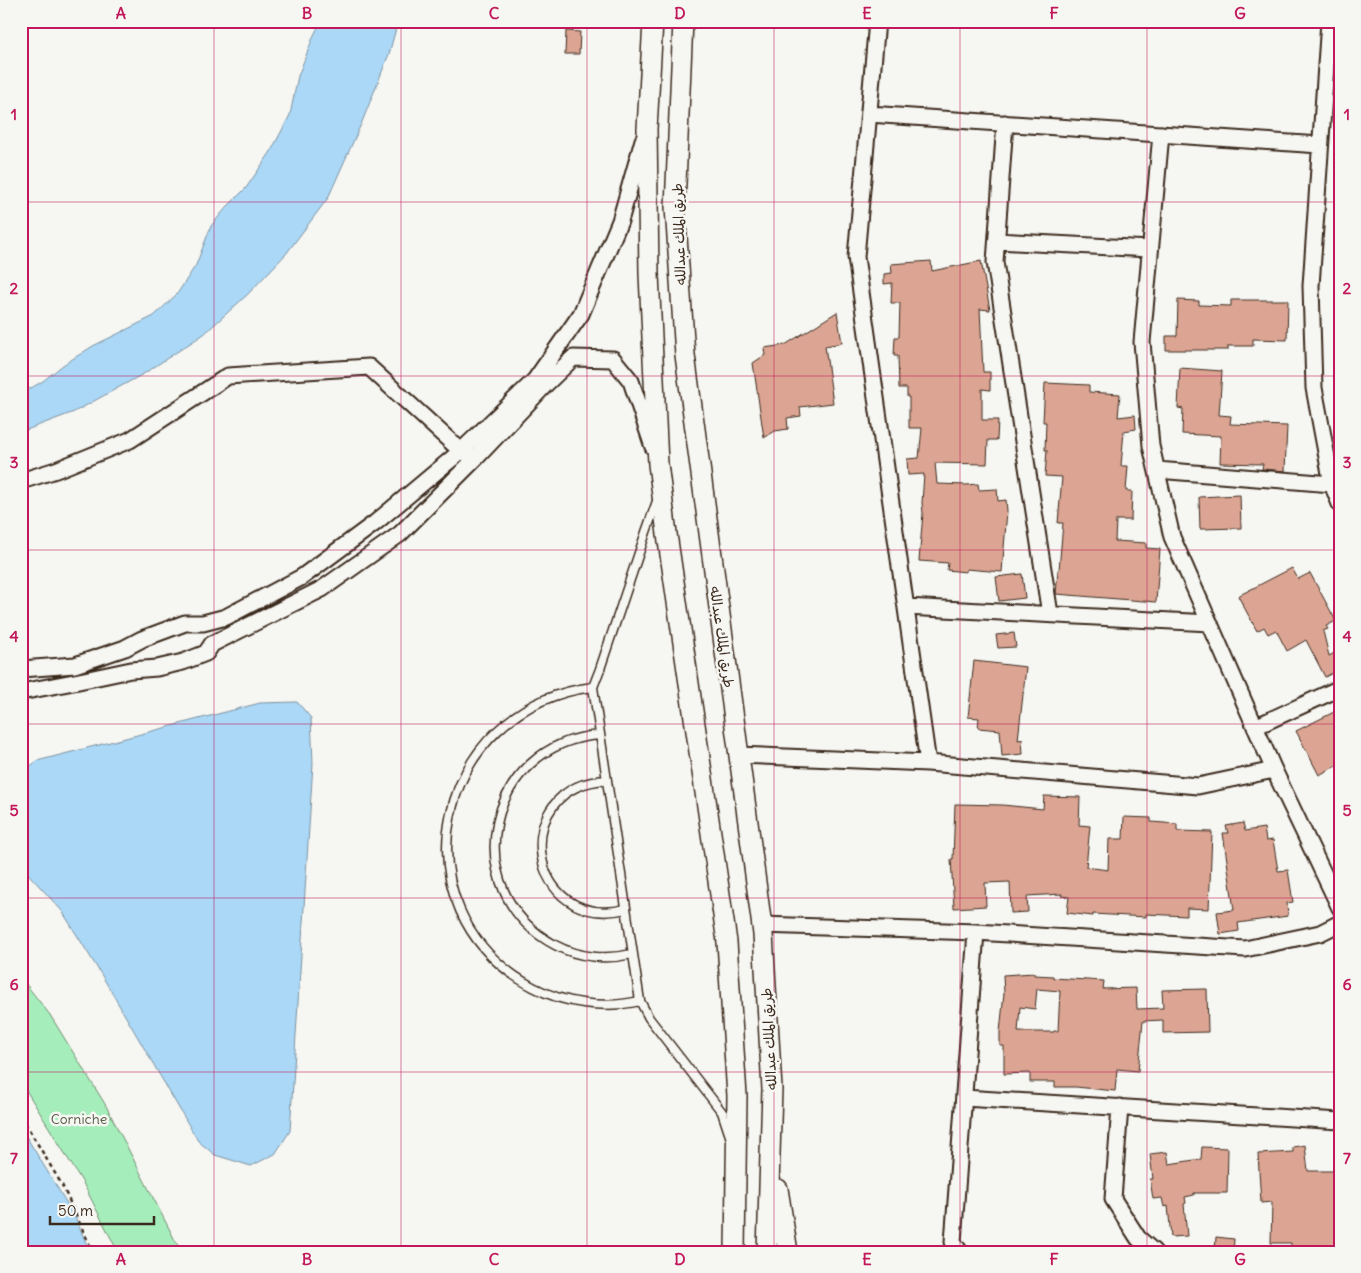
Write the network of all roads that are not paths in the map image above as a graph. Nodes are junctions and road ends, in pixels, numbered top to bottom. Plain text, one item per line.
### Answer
1 (653, 21) edge
2 (683, 21) edge
3 (877, 21) edge
4 (1329, 21) edge
5 (868, 114) junction
6 (1005, 123) junction
7 (646, 129) junction
8 (1161, 134) junction
9 (1320, 145) junction
10 (997, 241) junction
11 (1150, 249) junction
12 (466, 446) junction
13 (476, 458) junction
14 (658, 464) junction
15 (1157, 470) junction
16 (21, 481) edge
17 (1332, 484) junction
18 (662, 489) junction
19 (1340, 504) edge
20 (906, 607) junction
21 (1050, 614) junction
22 (203, 623) junction
23 (1210, 623) junction
24 (212, 644) junction
25 (21, 669) edge
26 (593, 687) junction
27 (1340, 688) edge
28 (21, 692) edge
29 (1255, 727) junction
30 (600, 735) junction
31 (738, 755) junction
32 (928, 763) junction
33 (1274, 770) junction
34 (606, 780) junction
35 (1340, 908) edge
36 (626, 909) junction
37 (1340, 923) edge
38 (762, 925) junction
39 (976, 932) junction
40 (632, 954) junction
41 (640, 1001) junction
42 (964, 1098) junction
43 (1120, 1107) junction
44 (1340, 1121) edge
45 (771, 1144) junction
46 (736, 1161) junction
47 (735, 1252) edge
48 (767, 1252) edge
49 (788, 1252) edge
50 (960, 1252) edge
51 (1154, 1252) edge

1 - 7 street
2 - 31 street, طريق الملك عبدالله
3 - 5 street
4 - 9 street
5 - 6 street
5 - 20 street
6 - 8 street
6 - 10 street
7 - 12 street
7 - 14 street
8 - 9 street
8 - 11 street
9 - 17 street
10 - 11 street
10 - 21 street
11 - 15 street
12 - 13 street
12 - 16 street
12 - 22 street
13 - 14 street
13 - 24 street
14 - 18 street
15 - 17 street
15 - 23 street
17 - 19 street
18 - 26 lane
18 - 46 street
20 - 21 street
20 - 32 street
21 - 23 street
22 - 24 street
22 - 25 street
23 - 29 street
24 - 28 street
26 - 30 lane
26 - 41 lane
27 - 29 street
29 - 33 street
30 - 34 lane
30 - 40 lane
31 - 32 street
31 - 38 street, طريق الملك عبدالله
32 - 33 street
33 - 35 street
34 - 36 lane
34 - 36 lane
36 - 40 lane
37 - 39 street
38 - 39 street
38 - 45 street, طريق الملك عبدالله
39 - 42 street
40 - 41 lane
41 - 46 lane
42 - 43 street
42 - 50 street
43 - 44 street
43 - 51 street
45 - 48 street, طريق الملك عبدالله
45 - 49 street
46 - 47 street

